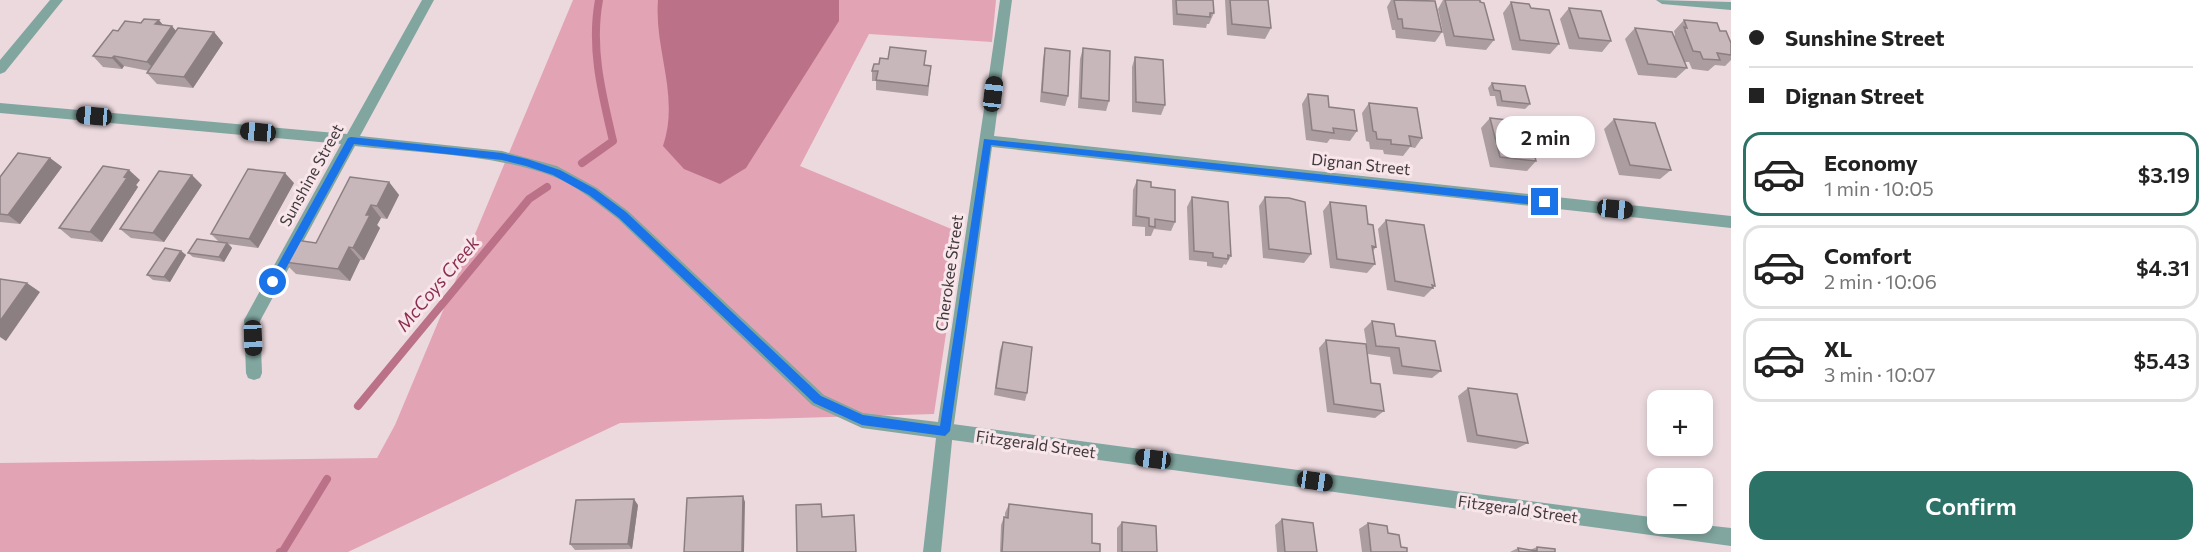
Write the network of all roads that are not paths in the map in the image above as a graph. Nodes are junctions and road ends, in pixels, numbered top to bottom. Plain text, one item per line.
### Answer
1 (57, 0) edge
2 (428, 0) edge
3 (1006, 0) edge
4 (1662, 0) edge
5 (1731, 6) edge
6 (0, 69) edge
7 (0, 108) edge
8 (351, 140) junction
9 (987, 141) junction
10 (1731, 222) edge
11 (254, 374) dead end
12 (945, 431) junction
13 (1731, 537) edge
14 (932, 552) edge

1 - 6 street
2 - 8 street, Sunshine Street
3 - 9 street, Cherokee Street
4 - 5 street
7 - 8 street, Fitzgerald Street
8 - 11 street, Sunshine Street
8 - 12 street, Fitzgerald Street
9 - 10 street, Dignan Street
9 - 12 street, Cherokee Street
12 - 13 street, Fitzgerald Street
12 - 14 street, Cherokee Street

